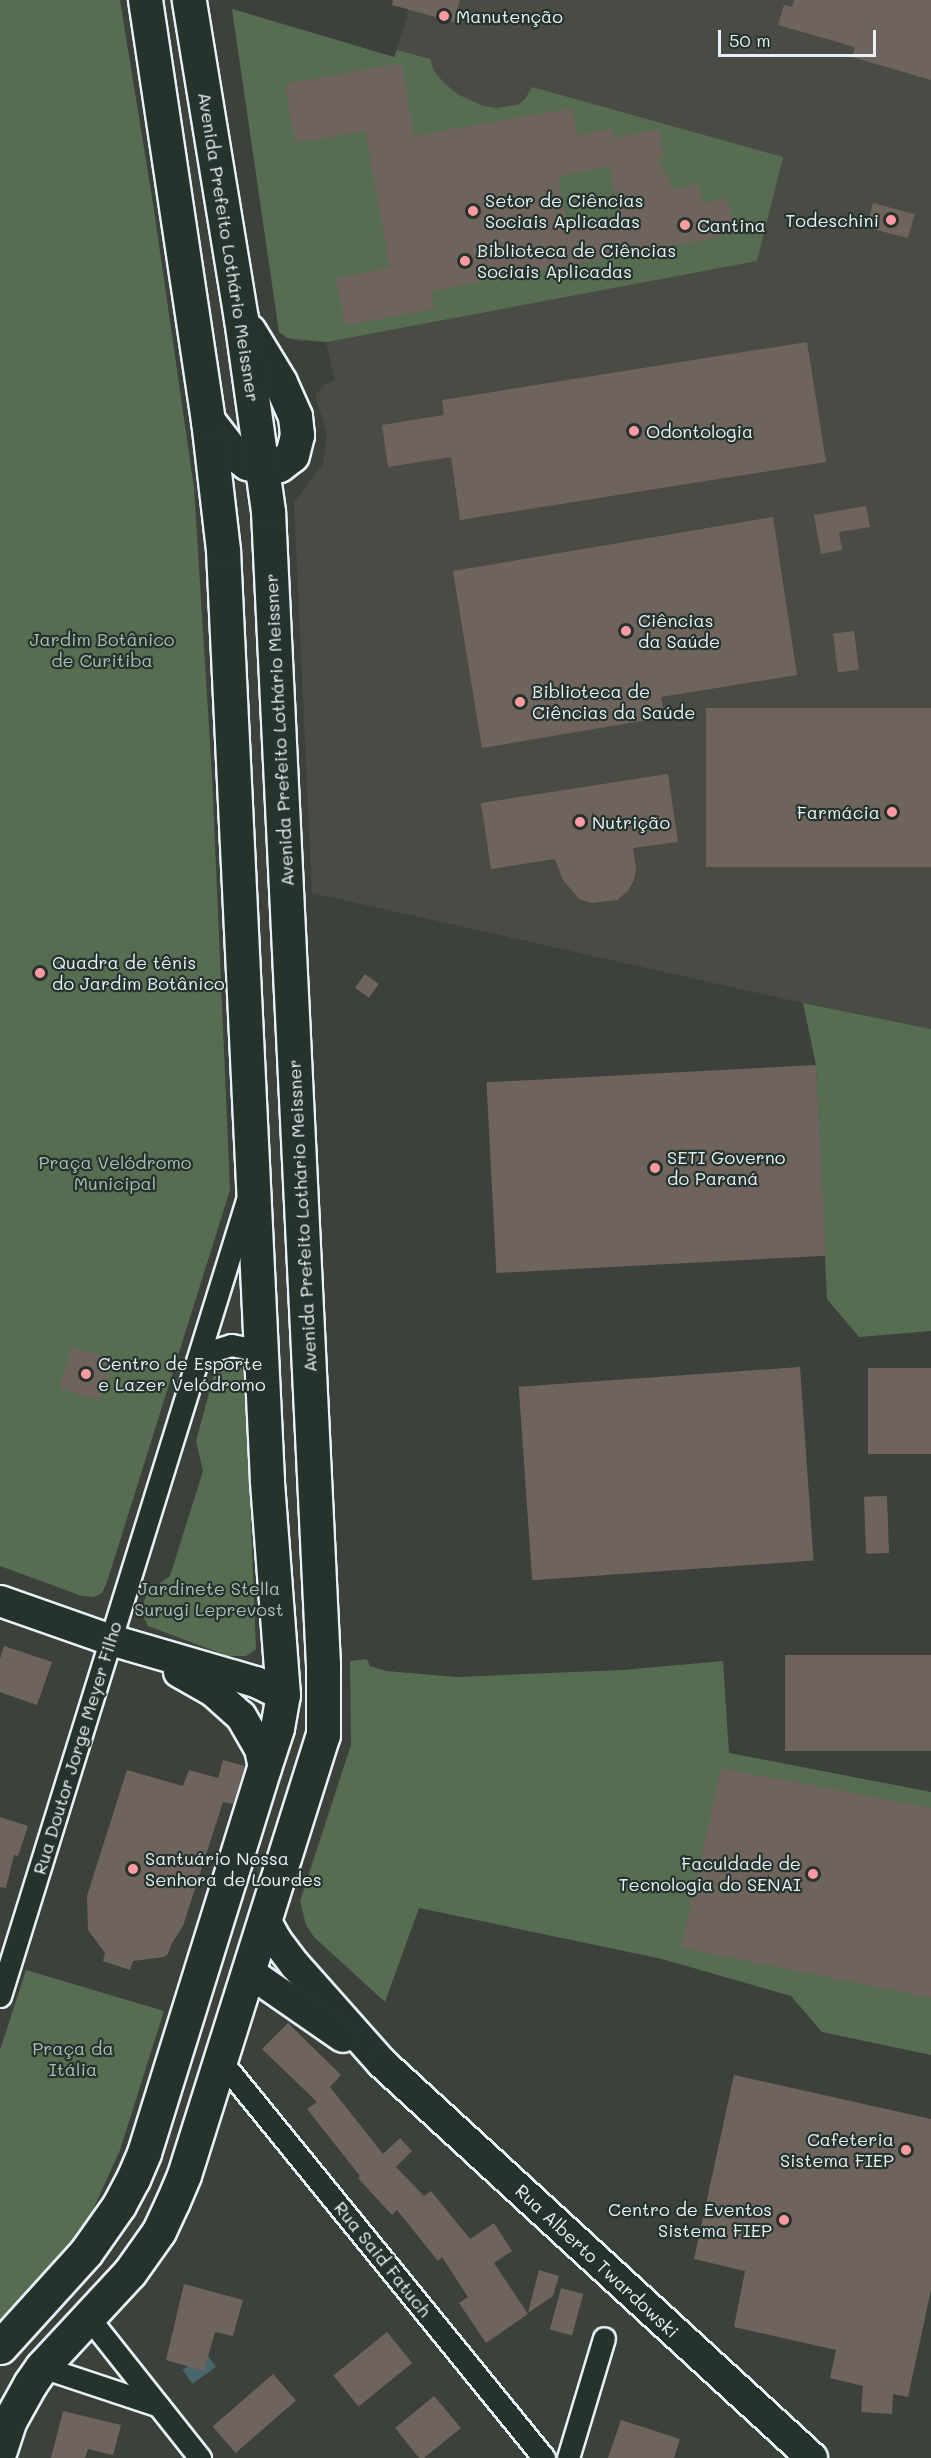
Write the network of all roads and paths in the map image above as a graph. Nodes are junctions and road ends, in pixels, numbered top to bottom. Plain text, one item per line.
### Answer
1 (145, 0) edge
2 (189, 0) edge
3 (208, 421) junction
4 (263, 468) junction
5 (291, 979) junction
6 (243, 980) junction
7 (253, 1179) junction
8 (197, 1363) junction
9 (262, 1367) junction
10 (314, 1478) junction
11 (267, 1480) junction
12 (0, 1601) edge
13 (111, 1640) junction
14 (283, 1695) junction
15 (321, 1747) junction
16 (264, 1768) junction
17 (222, 1902) junction
18 (266, 1920) junction
19 (249, 1972) junction
20 (2, 1984) edge
21 (221, 2061) junction
22 (382, 2063) junction
23 (89, 2318) junction
24 (604, 2338) dead end
25 (0, 2348) edge
26 (42, 2367) junction
27 (159, 2406) junction
28 (0, 2450) edge
29 (200, 2458) edge
30 (544, 2458) edge
31 (568, 2458) edge
32 (812, 2458) edge

1 - 3 main road
2 - 4 main road, Avenida Prefeito Lothário Meissner
3 - 4 main road
3 - 6 main road
4 - 5 main road, Avenida Prefeito Lothário Meissner
5 - 6 main road
5 - 10 main road, Avenida Prefeito Lothário Meissner
6 - 7 main road
7 - 8 street, Rua Doutor Jorge Meyer Filho
7 - 9 main road
8 - 9 street
8 - 13 street, Rua Doutor Jorge Meyer Filho
9 - 11 main road
10 - 11 main road
10 - 15 main road, Avenida Prefeito Lothário Meissner
11 - 14 main road
12 - 13 main road
13 - 14 main road
13 - 16 main road
13 - 20 street, Rua Doutor Jorge Meyer Filho
14 - 15 main road
14 - 16 main road
15 - 18 main road, Avenida Prefeito Lothário Meissner
16 - 17 main road
17 - 19 main road
17 - 25 main road
18 - 19 main road, Avenida Prefeito Lothário Meissner
18 - 22 main road, Rua Alberto Twardowski
19 - 21 main road, Avenida Prefeito Lothário Meissner
19 - 22 main road, Rua Alberto Twardowski
21 - 23 main road, Avenida Prefeito Lothário Meissner
21 - 30 street, Rua Said Fatuch
22 - 32 main road, Rua Alberto Twardowski
23 - 26 main road, Avenida Prefeito Lothário Meissner
23 - 27 street
24 - 31 street
26 - 27 street
26 - 28 main road, Avenida Prefeito Lothário Meissner
27 - 29 street

